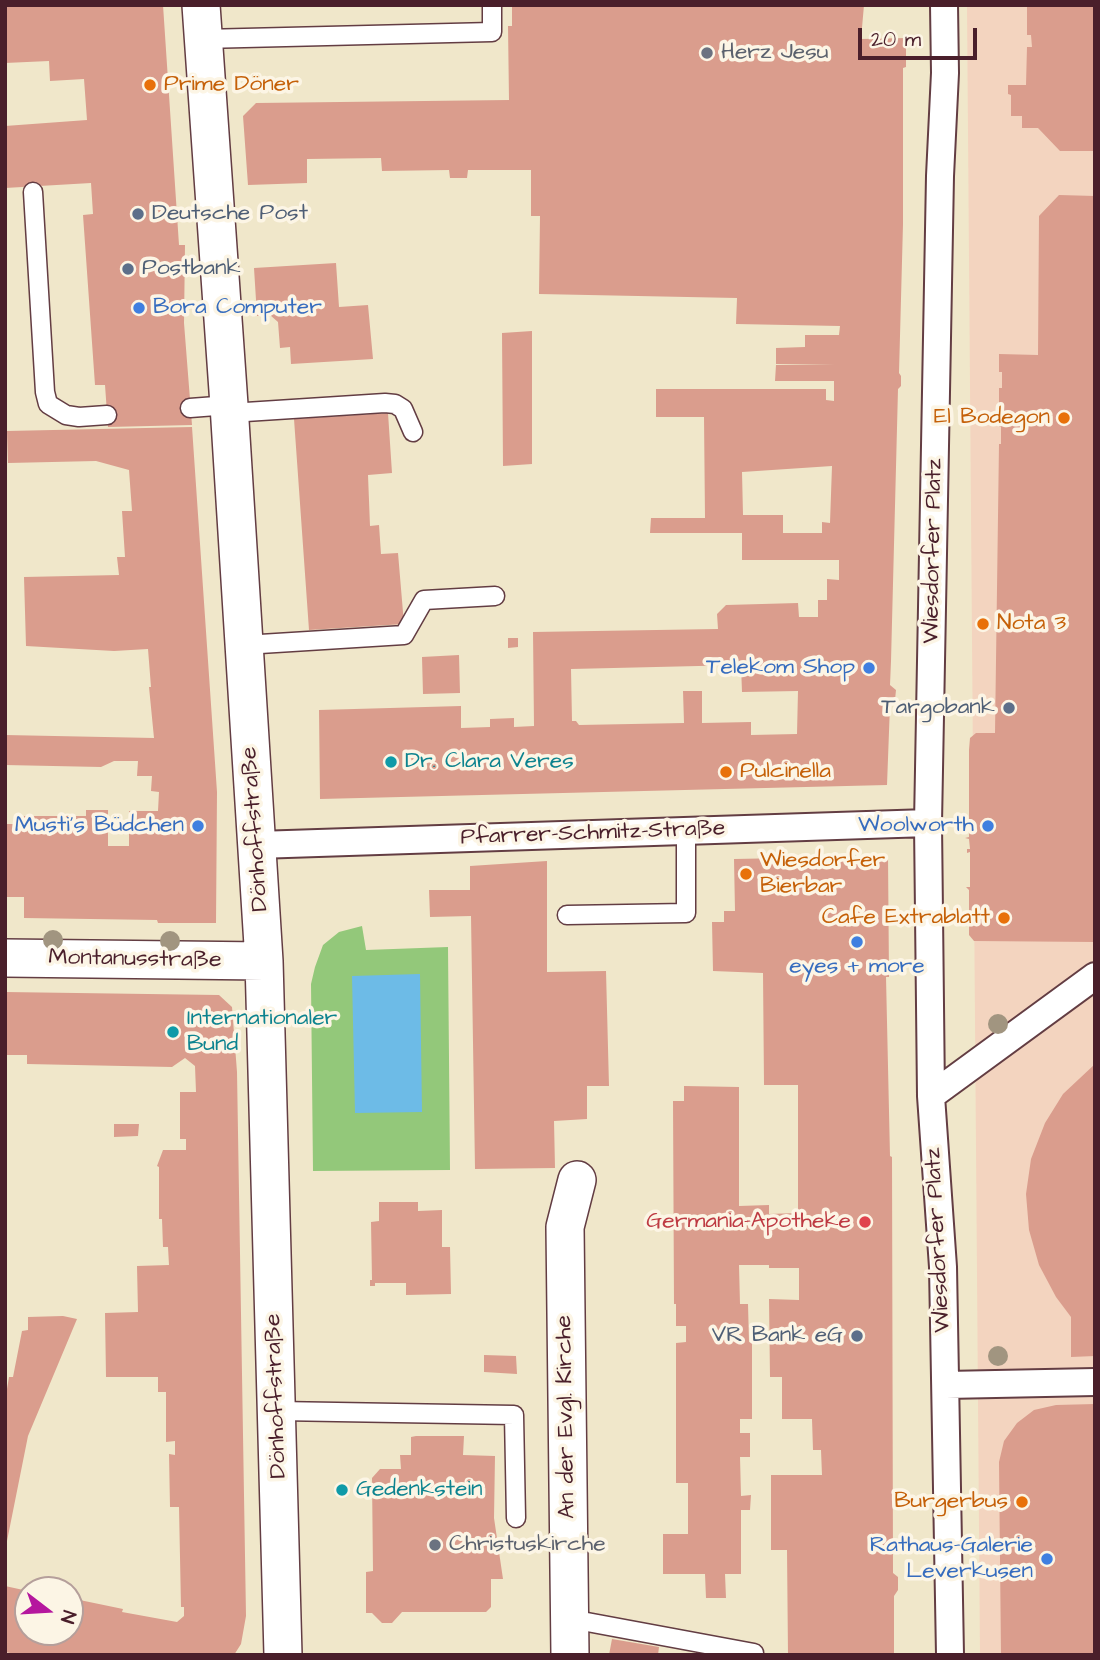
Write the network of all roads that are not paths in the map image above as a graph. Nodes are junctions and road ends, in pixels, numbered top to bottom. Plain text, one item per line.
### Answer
1 (492, 5) edge
2 (944, 5) edge
3 (202, 22) edge
4 (33, 192) dead end
5 (190, 408) dead end
6 (229, 409) junction
7 (107, 415) dead end
8 (413, 432) dead end
9 (495, 596) dead end
10 (244, 645) junction
11 (928, 823) junction
12 (687, 831) junction
13 (257, 845) junction
14 (567, 915) dead end
15 (5, 958) edge
16 (264, 961) junction
17 (1095, 976) edge
18 (931, 1096) junction
19 (577, 1180) dead end
20 (1095, 1382) edge
21 (946, 1385) junction
22 (278, 1411) junction
23 (516, 1518) dead end
24 (569, 1639) edge
25 (754, 1653) dead end
26 (283, 1655) edge
27 (950, 1655) edge

1 - 3 lane
2 - 11 street, Wiesdorfer Platz
3 - 6 street, Dönhoffstraße
4 - 7 lane
5 - 6 lane
6 - 8 lane
6 - 10 street, Dönhoffstraße
9 - 10 lane
10 - 13 street, Dönhoffstraße
11 - 12 street, Pfarrer-Schmitz-Straße
11 - 18 street, Wiesdorfer Platz
12 - 13 street, Pfarrer-Schmitz-Straße
12 - 14 lane
13 - 16 street, Dönhoffstraße
15 - 16 street, Montanusstraße
16 - 22 street, Dönhoffstraße
17 - 18 street
18 - 21 street, Wiesdorfer Platz
19 - 24 street, An der Evgl. Kirche
20 - 21 street
21 - 27 street, Wiesdorfer Platz
22 - 23 lane
22 - 26 street, Dönhoffstraße
24 - 25 lane

